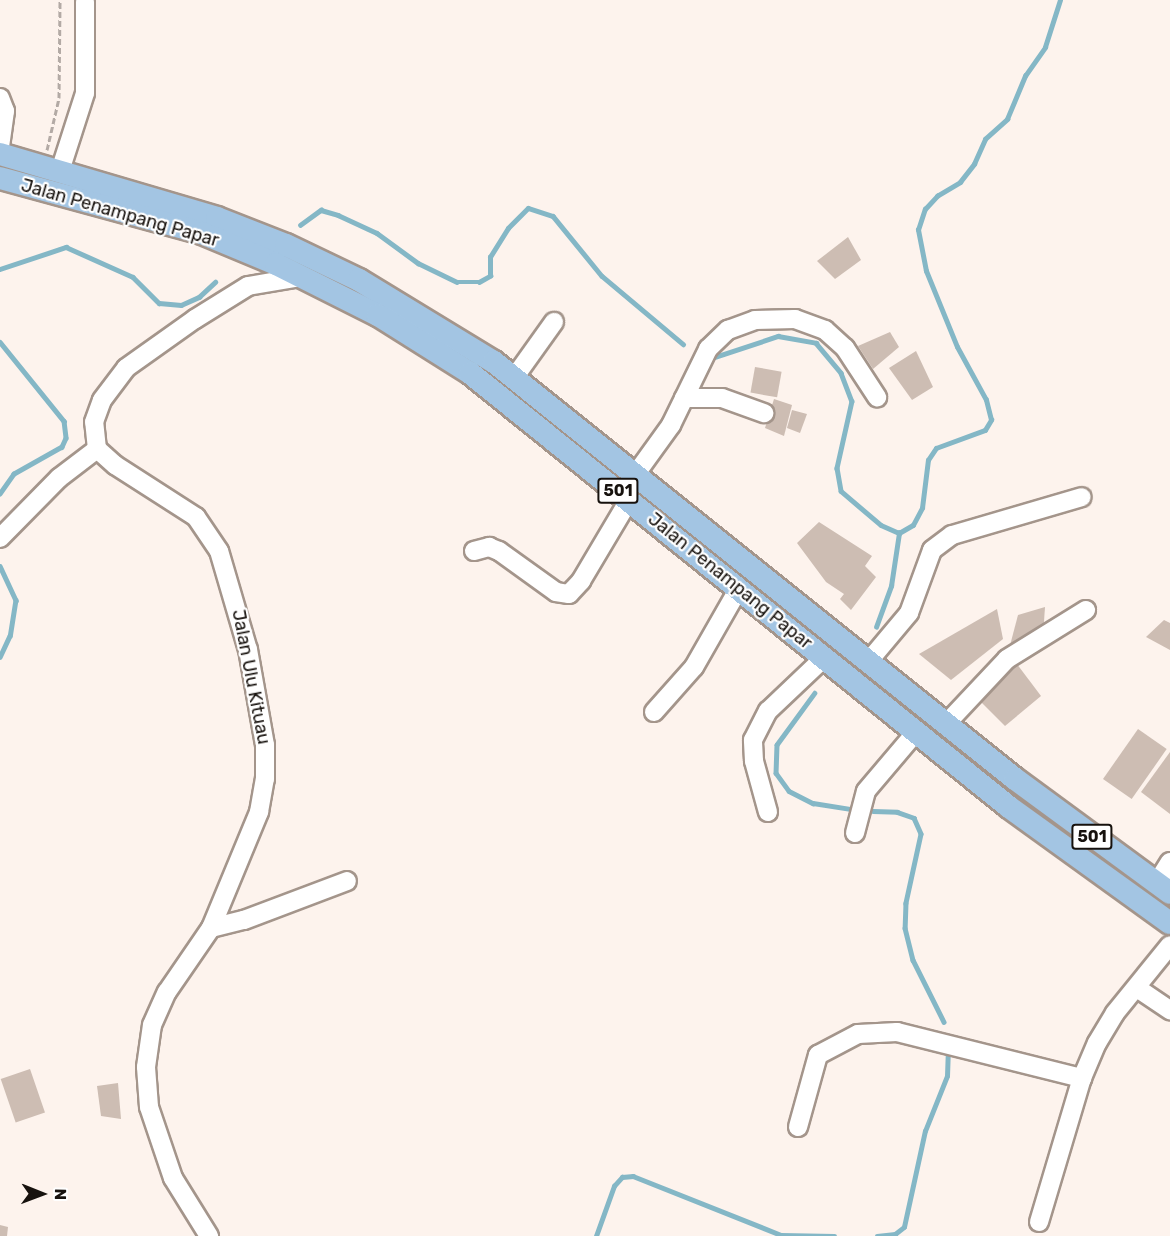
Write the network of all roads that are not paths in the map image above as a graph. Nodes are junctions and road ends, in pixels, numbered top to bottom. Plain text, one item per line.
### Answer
1 (85, 2) dead end
2 (0, 98) edge
3 (0, 145) edge
4 (0, 154) edge
5 (51, 169) junction
6 (0, 178) edge
7 (247, 252) junction
8 (301, 277) junction
9 (248, 286) junction
10 (554, 322) dead end
11 (514, 378) junction
12 (877, 397) dead end
13 (684, 398) junction
14 (764, 413) dead end
15 (97, 449) junction
16 (635, 476) junction
17 (1082, 497) dead end
18 (629, 500) junction
19 (2, 536) edge
20 (474, 551) dead end
21 (739, 588) junction
22 (1086, 610) dead end
23 (825, 657) junction
24 (868, 662) junction
25 (891, 680) junction
26 (654, 712) dead end
27 (897, 716) junction
28 (946, 724) junction
29 (916, 732) junction
30 (768, 812) dead end
31 (855, 833) dead end
32 (1170, 862) edge
33 (347, 880) dead end
34 (1163, 889) edge
35 (1170, 923) edge
36 (211, 928) junction
37 (1170, 945) edge
38 (1137, 988) junction
39 (1170, 1010) edge
40 (1082, 1078) junction
41 (798, 1126) dead end
42 (1039, 1222) dead end
43 (209, 1236) edge

1 - 5 street
2 - 3 street
4 - 5 main road, Jalan Penampang Papar / 501
5 - 11 main road, Jalan Penampang Papar / 501
6 - 7 main road, Jalan Penampang Papar / 501
7 - 8 main road, Jalan Penampang Papar / 501
7 - 9 street
8 - 9 street
8 - 18 main road, Jalan Penampang Papar / 501
9 - 15 street
10 - 11 street
11 - 16 main road, Jalan Penampang Papar / 501
12 - 13 street
13 - 14 street
13 - 16 street
15 - 19 street
15 - 36 street, Jalan Ulu Kituau
16 - 24 main road, Jalan Penampang Papar / 501
17 - 24 street
18 - 20 street
18 - 21 main road, Jalan Penampang Papar / 501
21 - 23 main road, Jalan Penampang Papar / 501
21 - 26 street
22 - 28 street
23 - 27 main road, Jalan Penampang Papar / 501
23 - 30 street
24 - 25 main road, Jalan Penampang Papar / 501
25 - 27 main road
25 - 28 main road, Jalan Penampang Papar / 501
27 - 29 main road, Jalan Penampang Papar / 501
28 - 34 main road, Jalan Penampang Papar / 501
29 - 31 street
29 - 35 main road, Jalan Penampang Papar / 501
32 - 34 street
33 - 36 street
36 - 43 street, Jalan Ulu Kituau
37 - 38 street
38 - 39 street
38 - 40 street
40 - 41 street
40 - 42 street

